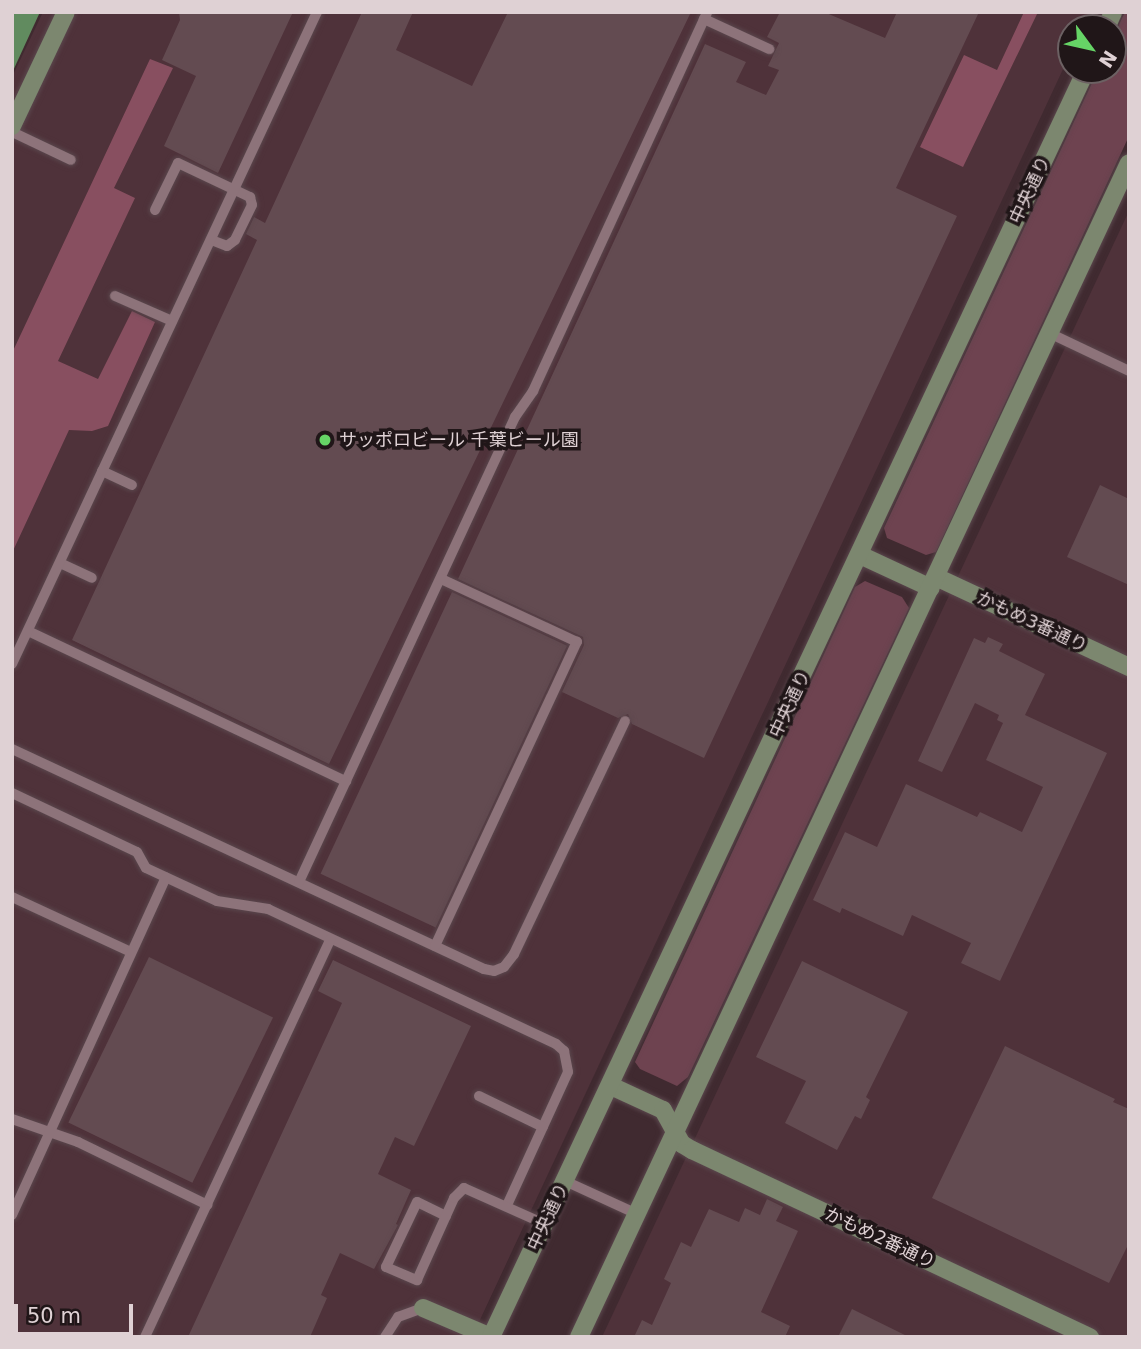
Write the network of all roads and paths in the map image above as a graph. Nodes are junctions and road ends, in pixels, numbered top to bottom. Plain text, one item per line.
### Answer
1 (66, 12) edge
2 (317, 12) edge
3 (705, 16) edge
4 (769, 49) dead end
5 (1079, 84) edge
6 (12, 126) edge
7 (12, 132) edge
8 (72, 160) dead end
9 (1129, 163) edge
10 (234, 190) junction
11 (155, 210) dead end
12 (211, 240) junction
13 (115, 296) dead end
14 (172, 321) junction
15 (1049, 333) junction
16 (1129, 371) edge
17 (103, 471) junction
18 (132, 485) dead end
19 (859, 555) junction
20 (60, 563) junction
21 (92, 578) dead end
22 (441, 579) junction
23 (933, 582) junction
24 (28, 631) junction
25 (12, 664) edge
26 (1129, 667) edge
27 (625, 721) dead end
28 (12, 749) edge
29 (346, 781) junction
30 (12, 793) edge
31 (166, 877) junction
32 (299, 882) junction
33 (12, 897) edge
34 (331, 939) junction
35 (435, 946) junction
36 (131, 952) junction
37 (611, 1086) junction
38 (479, 1096) dead end
39 (12, 1119) edge
40 (543, 1127) junction
41 (48, 1134) junction
42 (675, 1134) junction
43 (565, 1181) junction
44 (208, 1205) junction
45 (507, 1206) junction
46 (12, 1214) edge
47 (637, 1214) junction
48 (446, 1216) junction
49 (545, 1224) junction
50 (423, 1308) joint
51 (145, 1337) edge
52 (385, 1337) edge
53 (491, 1337) edge
54 (579, 1337) edge
55 (1090, 1337) edge

1 - 6 street
2 - 10 lane
3 - 4 lane
3 - 22 lane
5 - 19 street, 中央通り
7 - 8 lane
9 - 15 street
10 - 11 lane
10 - 12 lane
10 - 12 lane
12 - 14 lane
13 - 14 lane
14 - 17 lane
15 - 16 lane
15 - 23 street
17 - 18 lane
17 - 20 lane
19 - 23 street, かもめ3番通り
19 - 37 street, 中央通り
20 - 21 lane
20 - 24 lane
22 - 29 lane
22 - 35 lane
23 - 26 street, かもめ3番通り
23 - 42 street
24 - 25 lane
24 - 29 lane
27 - 35 lane
28 - 32 lane
29 - 32 lane
30 - 31 lane
31 - 34 lane
31 - 36 lane
32 - 35 lane
33 - 36 lane
34 - 40 lane
34 - 44 lane
36 - 41 lane
37 - 42 street, かもめ2番通り
37 - 43 street, 中央通り
38 - 40 lane
39 - 41 lane
40 - 45 lane
41 - 44 lane
41 - 46 lane
42 - 47 street
42 - 55 street, かもめ2番通り
43 - 47 lane
43 - 49 street, 中央通り
44 - 51 lane
45 - 48 lane
45 - 49 lane
47 - 54 street
48 - 48 lane
49 - 53 street, 中央通り
50 - 52 lane
50 - 53 street

